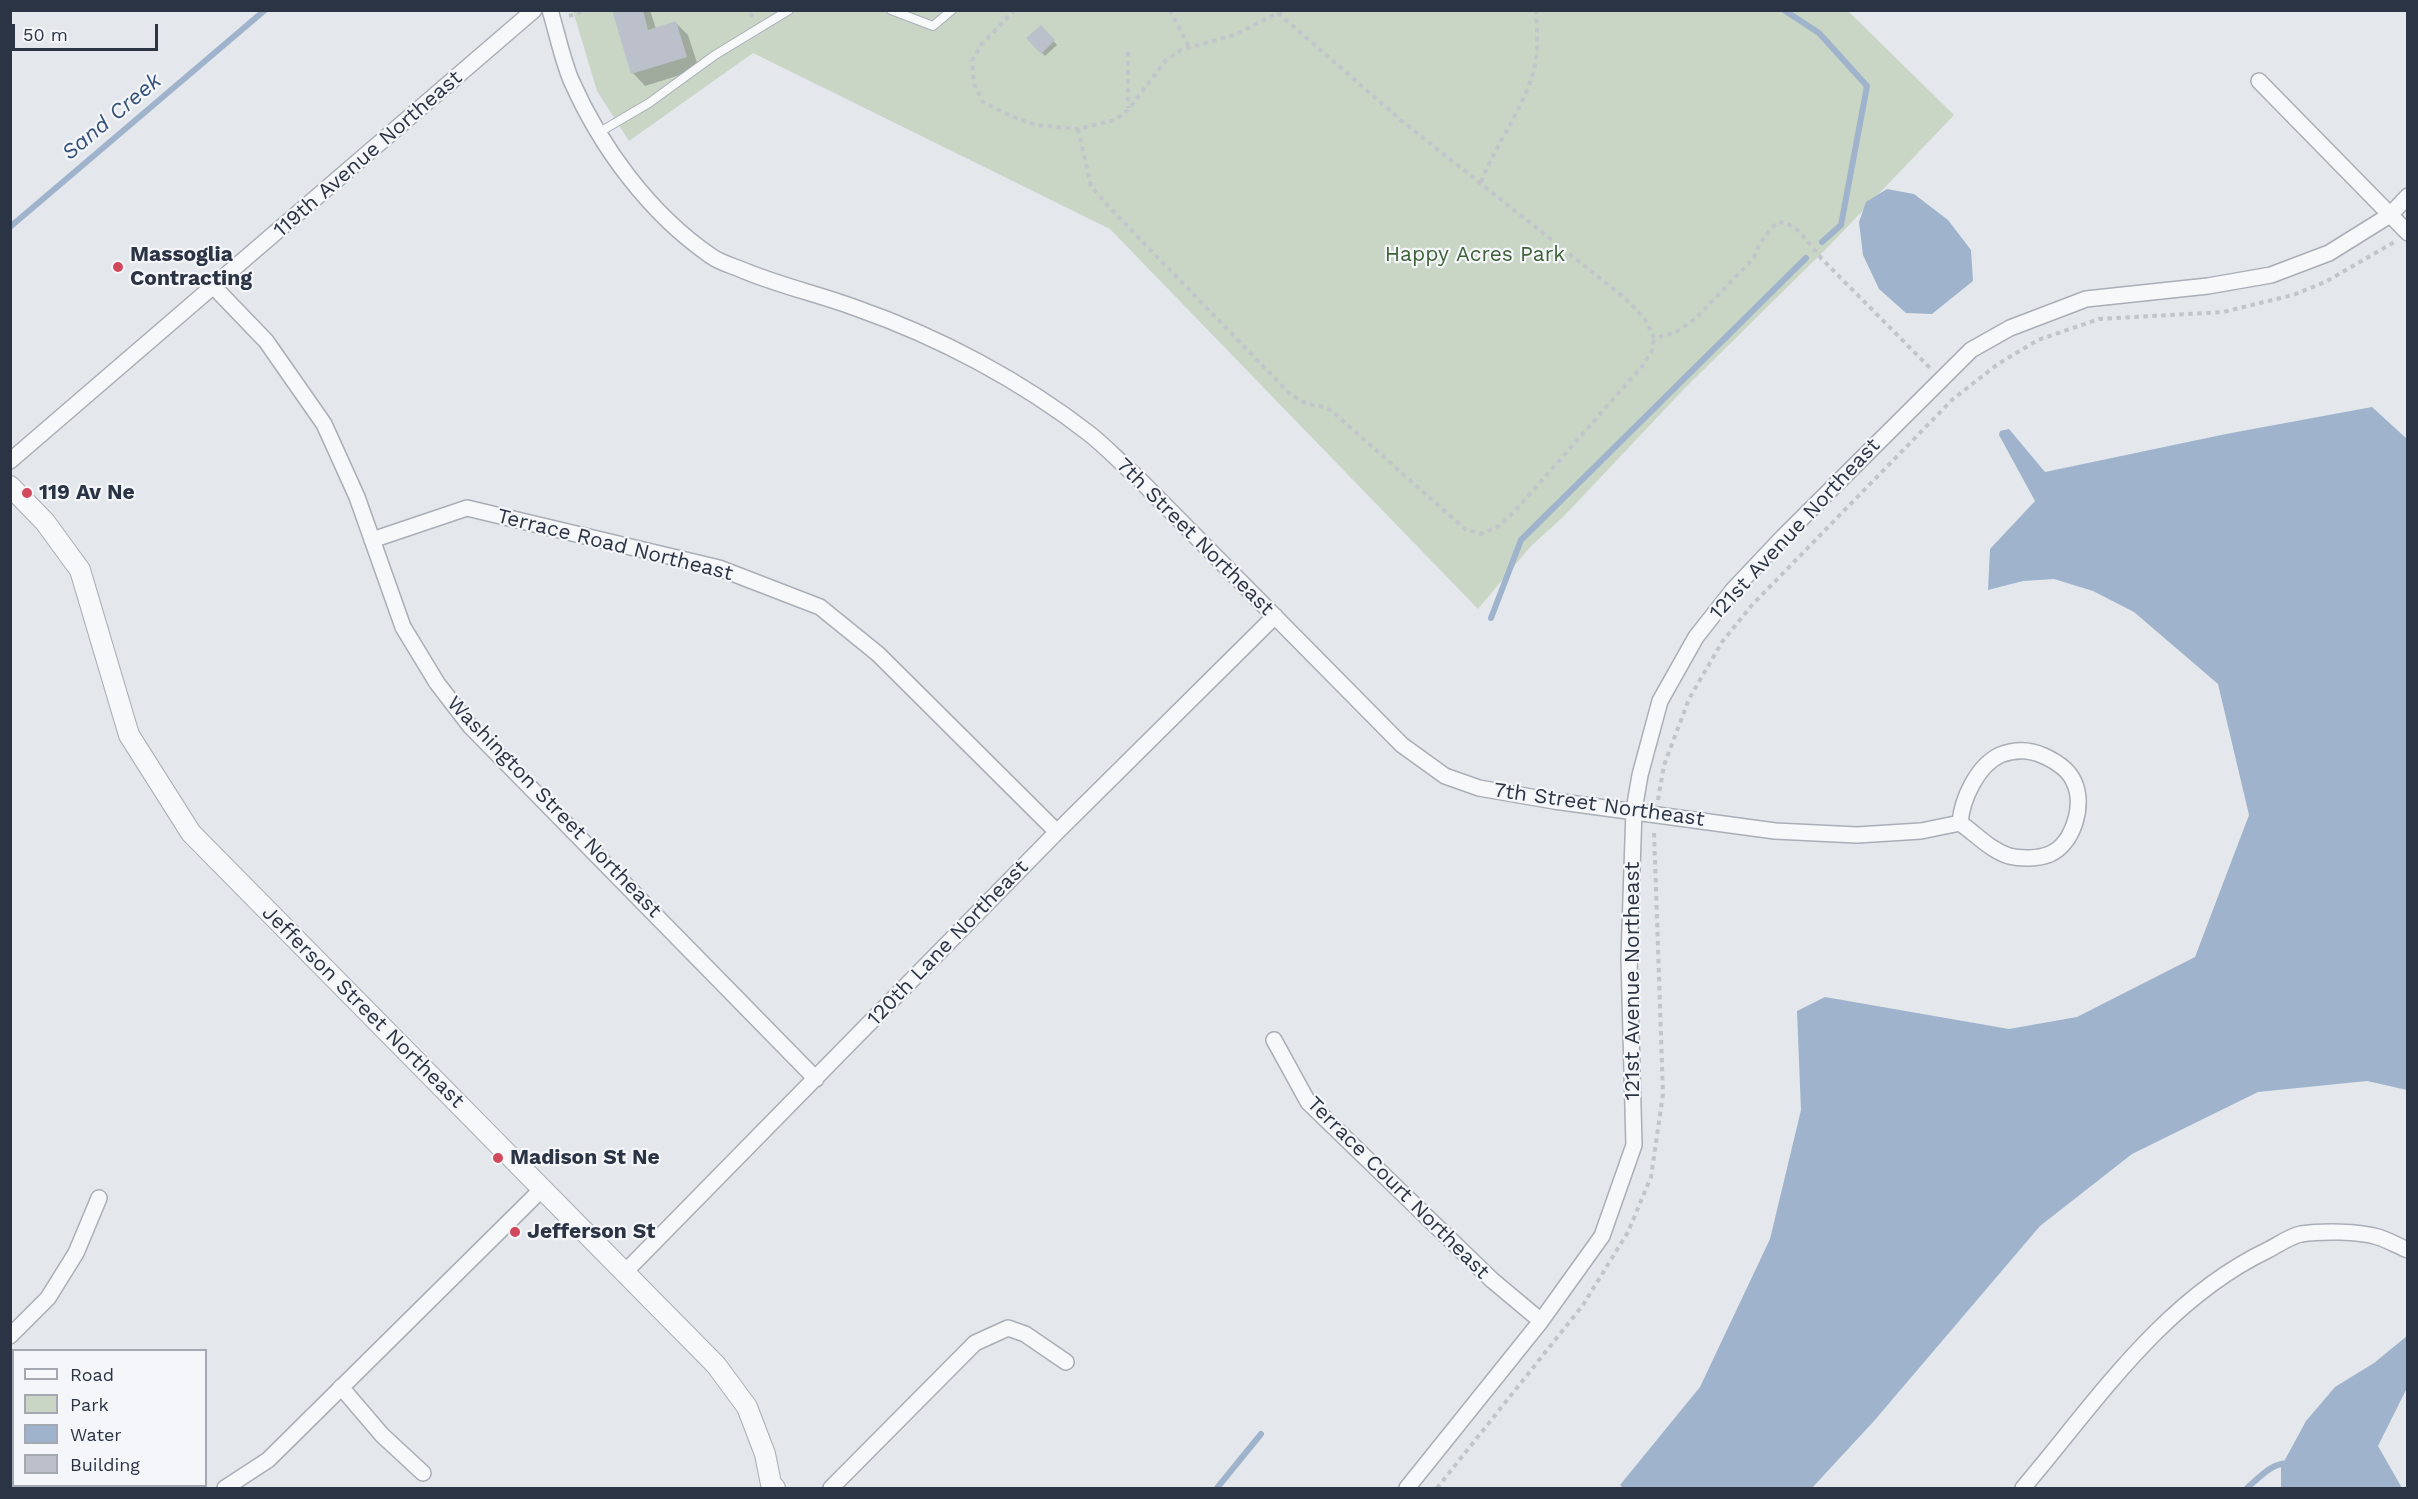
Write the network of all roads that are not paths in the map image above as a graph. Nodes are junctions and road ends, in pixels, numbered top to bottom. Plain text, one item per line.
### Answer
1 (534, 10) edge
2 (550, 10) edge
3 (789, 10) edge
4 (891, 10) edge
5 (952, 10) edge
6 (2259, 81) dead end
7 (598, 133) junction
8 (2408, 196) edge
9 (2390, 215) junction
10 (2403, 237) edge
11 (214, 288) junction
12 (10, 461) edge
13 (10, 486) edge
14 (372, 540) junction
15 (1275, 616) junction
16 (1634, 810) junction
17 (1960, 823) junction
18 (1057, 832) junction
19 (1274, 1040) dead end
20 (816, 1079) junction
21 (543, 1188) junction
22 (99, 1198) dead end
23 (2408, 1250) edge
24 (625, 1272) junction
25 (1541, 1321) junction
26 (10, 1336) edge
27 (1066, 1362) dead end
28 (341, 1387) junction
29 (423, 1473) dead end
30 (225, 1488) edge
31 (775, 1488) edge
32 (831, 1488) edge
33 (1407, 1488) edge
34 (2022, 1488) edge

1 - 11 street, 119th Avenue Northeast
2 - 7 street, 7th Street Northeast
3 - 7 lane
4 - 5 lane
6 - 9 street
7 - 15 street, 7th Street Northeast
8 - 9 street, 121st Avenue Northeast
9 - 10 street
9 - 16 street, 121st Avenue Northeast
11 - 12 street, 119th Avenue Northeast
11 - 14 street, Washington Street Northeast
13 - 21 street, Jefferson Street Northeast
14 - 18 street, Terrace Road Northeast
14 - 20 street, Washington Street Northeast
15 - 16 street, 7th Street Northeast
15 - 18 street, 120th Lane Northeast
16 - 17 street, 7th Street Northeast
16 - 25 street, 121st Avenue Northeast
17 - 17 street
18 - 20 street, 120th Lane Northeast
19 - 25 street, Terrace Court Northeast
20 - 24 street, 120th Lane Northeast
21 - 24 street, Jefferson Street Northeast
21 - 28 street
22 - 26 street
23 - 34 street
24 - 31 street, Jefferson Street Northeast
25 - 33 street, 121st Avenue Northeast
27 - 32 street
28 - 29 street
28 - 30 street

